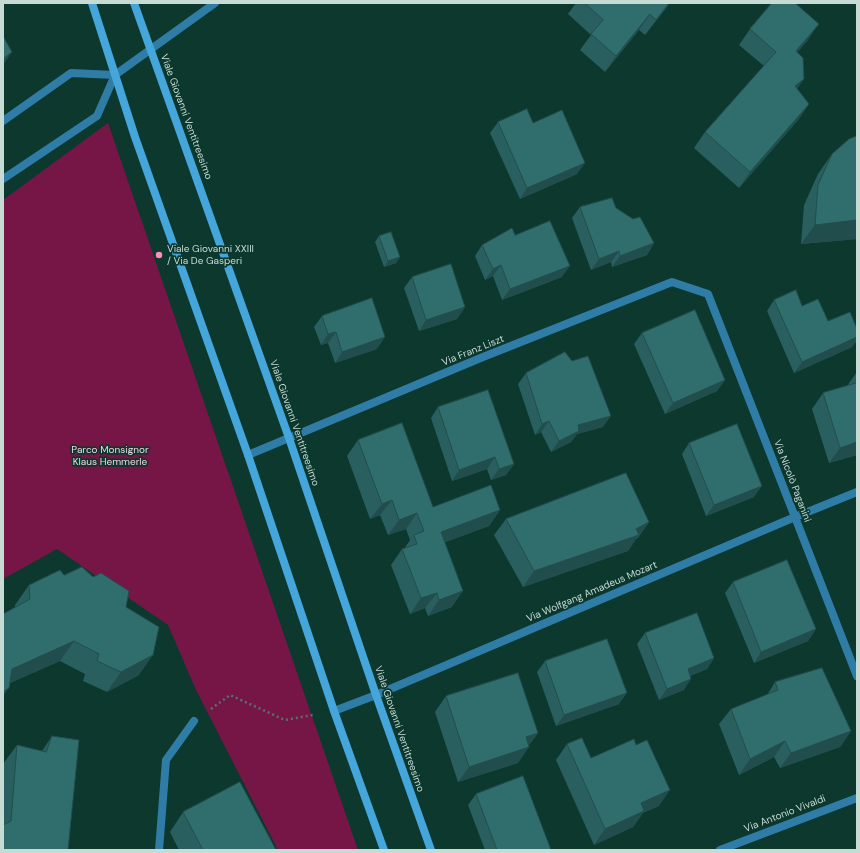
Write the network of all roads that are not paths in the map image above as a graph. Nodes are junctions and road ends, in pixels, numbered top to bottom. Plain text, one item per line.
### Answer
1 (92, 3) edge
2 (134, 3) edge
3 (215, 3) edge
4 (151, 49) junction
5 (115, 75) junction
6 (3, 121) edge
7 (3, 179) edge
8 (708, 294) joint
9 (289, 438) junction
10 (248, 455) junction
11 (857, 492) edge
12 (795, 517) junction
13 (857, 676) edge
14 (376, 695) junction
15 (334, 711) junction
16 (194, 721) road end
17 (857, 798) edge
18 (160, 850) edge
19 (384, 850) edge
20 (431, 850) edge
21 (720, 850) edge

1 - 5 main road
2 - 4 main road, Viale Giovanni Ventitreesimo
3 - 4 street
4 - 5 street
4 - 9 main road, Viale Giovanni Ventitreesimo
5 - 6 street
5 - 7 street
5 - 10 main road
8 - 9 street, Via Franz Liszt
8 - 12 street, Via Nicolò Paganini
9 - 10 street, Via Franz Liszt
9 - 14 main road, Viale Giovanni Ventitreesimo
10 - 15 main road
11 - 12 street, Via Wolfgang Amadeus Mozart
12 - 13 street, Via Nicolò Paganini
12 - 14 street, Via Wolfgang Amadeus Mozart
14 - 15 street, Via Wolfgang Amadeus Mozart
14 - 20 main road, Viale Giovanni Ventitreesimo
15 - 19 main road
16 - 18 street
17 - 21 street, Via Antonio Vivaldi

